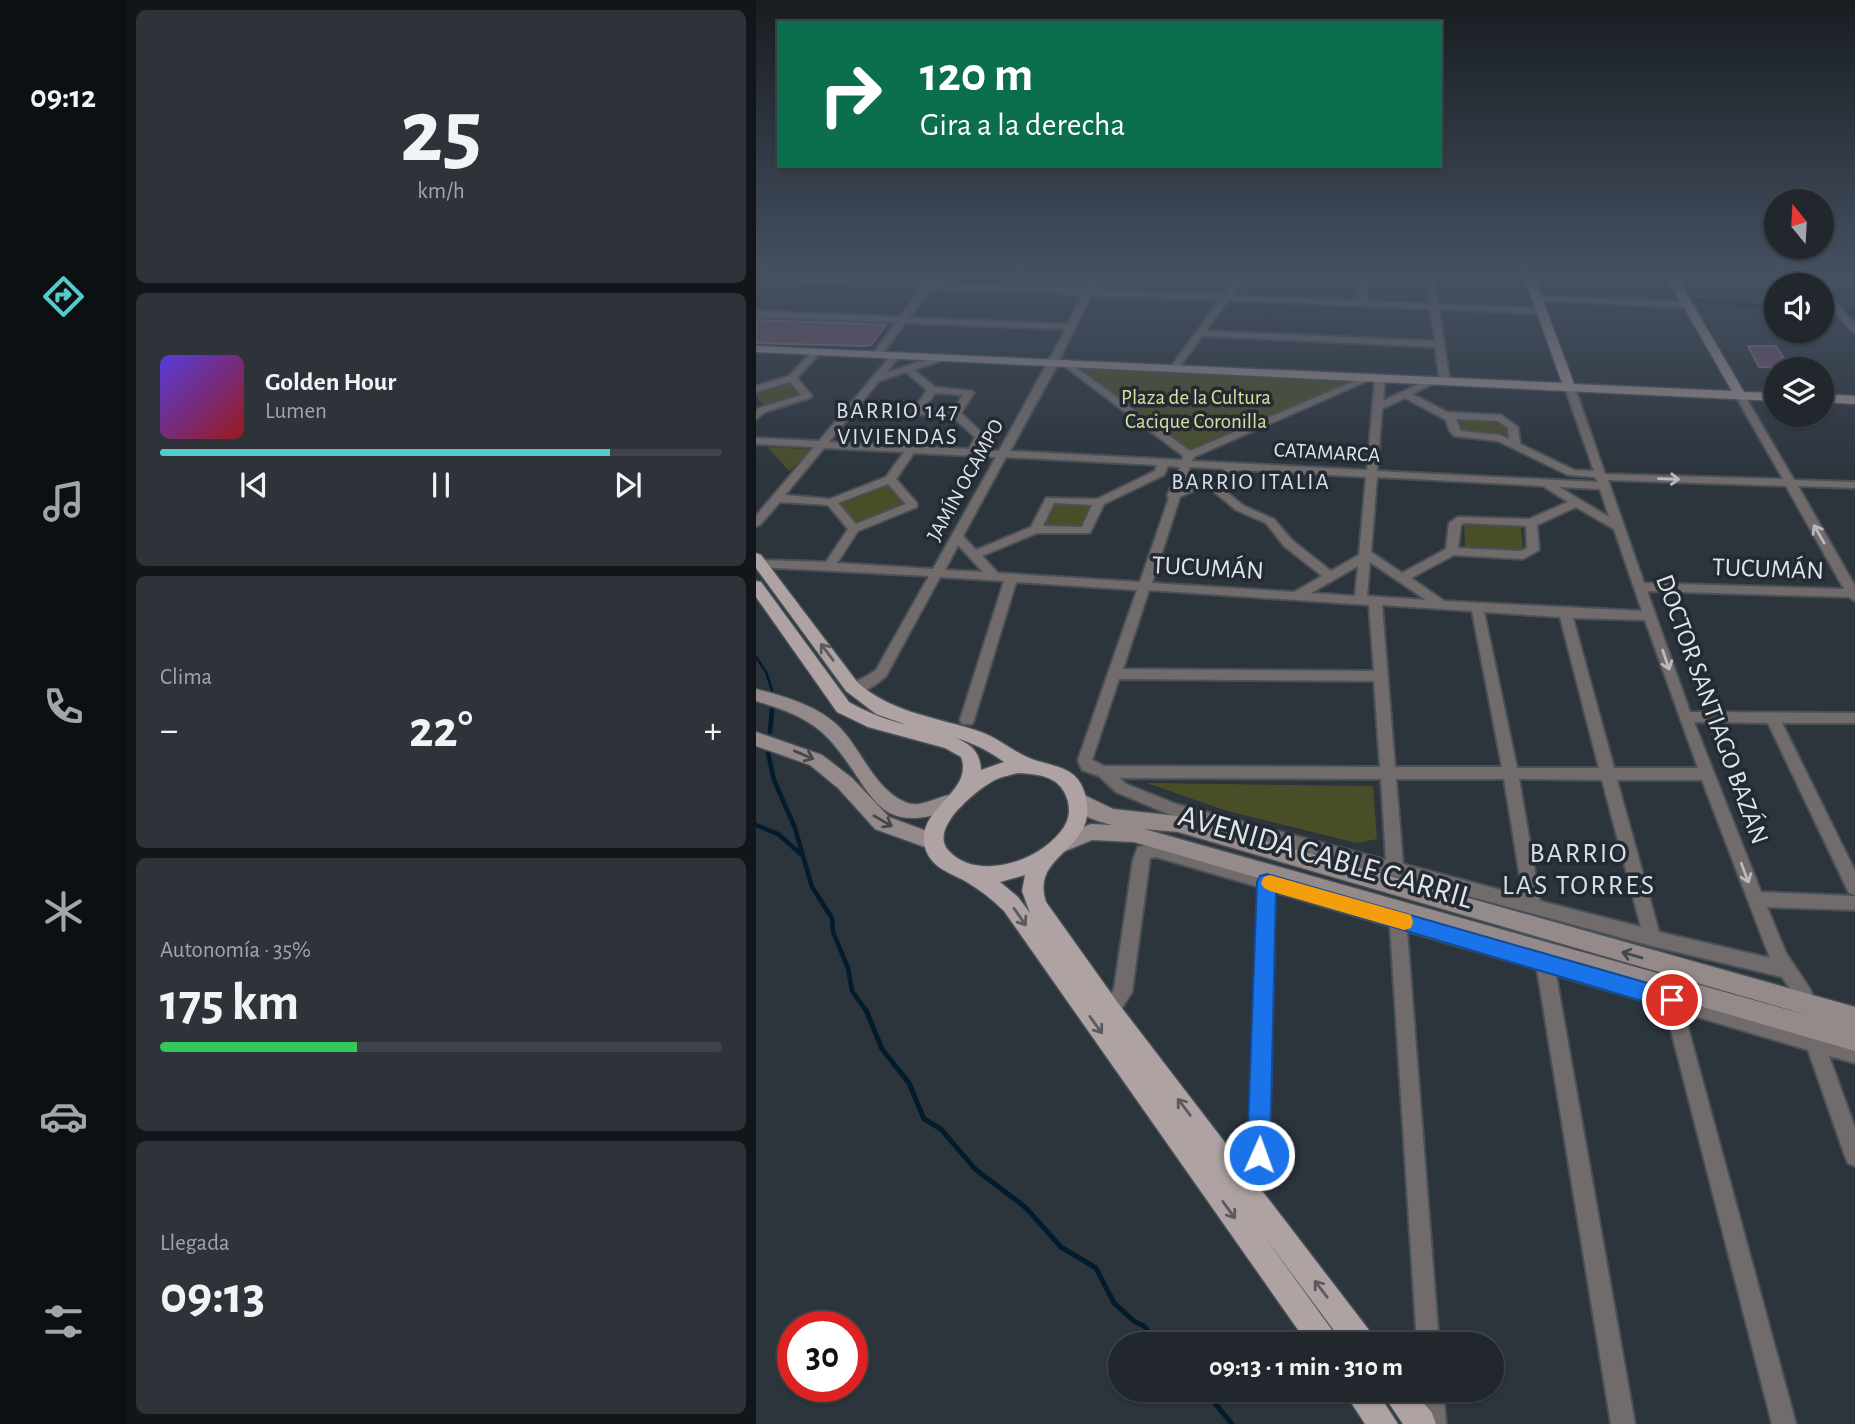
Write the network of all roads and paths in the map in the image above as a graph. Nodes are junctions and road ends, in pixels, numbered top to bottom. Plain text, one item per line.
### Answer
1 (886, 342) edge
2 (1065, 342) edge
3 (1193, 342) edge
4 (1405, 342) edge
5 (1554, 342) edge
6 (1710, 342) edge
7 (1439, 344) joint
8 (756, 349) edge
9 (817, 351) junction
10 (878, 354) junction
11 (896, 355) junction
12 (943, 357) junction
13 (1058, 362) junction
14 (1175, 368) junction
15 (908, 369) junction
16 (792, 378) junction
17 (1375, 378) junction
18 (875, 379) junction
19 (1438, 381) junction
20 (1570, 387) junction
21 (756, 388) edge
22 (932, 390) junction
23 (1405, 394) junction
24 (1740, 395) junction
25 (1764, 396) edge
26 (1834, 399) edge
27 (1855, 400) edge
28 (1378, 407) junction
29 (758, 410) edge
30 (956, 414) junction
31 (1445, 415) junction
32 (756, 441) edge
33 (821, 445) junction
34 (1515, 445) junction
35 (911, 450) junction
36 (973, 452) junction
37 (1000, 453) junction
38 (1187, 459) junction
39 (1164, 462) junction
40 (1239, 466) junction
41 (1372, 474) junction
42 (890, 479) junction
43 (1601, 479) junction
44 (1207, 481) junction
45 (1790, 483) junction
46 (1547, 484) junction
47 (1855, 485) edge
48 (1173, 496) junction
49 (777, 498) junction
50 (831, 502) junction
51 (1099, 502) junction
52 (1577, 502) junction
53 (756, 523) edge
54 (1531, 523) junction
55 (1618, 527) junction
56 (854, 528) junction
57 (1036, 529) junction
58 (956, 536) junction
59 (1451, 551) junction
60 (974, 555) junction
61 (1365, 555) junction
62 (759, 561) edge
63 (829, 566) junction
64 (935, 573) junction
65 (1329, 575) junction
66 (995, 577) junction
67 (1011, 578) junction
68 (1402, 578) junction
69 (756, 586) edge
70 (1143, 586) junction
71 (1640, 587) junction
72 (1853, 590) edge
73 (1297, 595) junction
74 (1368, 600) junction
75 (1440, 604) junction
76 (1477, 607) junction
77 (1565, 613) junction
78 (1651, 616) junction
79 (1115, 674) junction
80 (1381, 676) junction
81 (854, 689) junction
82 (756, 695) edge
83 (1685, 717) junction
84 (1773, 718) junction
85 (1855, 719) edge
86 (967, 720) dead end
87 (756, 739) edge
88 (1034, 766) junction
89 (1104, 772) junction
90 (1390, 772) junction
91 (1606, 773) junction
92 (1511, 774) junction
93 (1707, 774) junction
94 (960, 795) junction
95 (1080, 801) junction
96 (933, 842) junction
97 (1063, 844) junction
98 (1044, 858) junction
99 (1395, 867) junction
100 (972, 876) junction
101 (1267, 882) junction
102 (1855, 888) edge
103 (1756, 899) junction
104 (1855, 903) edge
105 (1533, 906) junction
106 (1398, 920) junction
107 (1652, 938) junction
108 (1545, 962) junction
109 (1786, 970) junction
110 (1672, 1000) junction
111 (1806, 1000) junction
112 (1111, 1011) junction
113 (1855, 1018) edge
114 (1813, 1035) junction
115 (1855, 1040) edge
116 (1855, 1054) edge
117 (1855, 1156) edge
118 (1247, 1189) junction
119 (1316, 1332) edge
120 (1353, 1332) edge
121 (1427, 1332) edge
122 (1366, 1402) edge
123 (1404, 1402) edge
124 (1433, 1402) edge
125 (1382, 1424) edge
126 (1421, 1424) edge
127 (1434, 1424) edge
128 (1623, 1424) edge
129 (1784, 1424) edge

1 - 10 street
2 - 13 street, JAMÍN OCAMPO
3 - 14 street
4 - 7 street
5 - 20 main road, DOCTOR SANTIAGO BAZÁN
6 - 24 main road
7 - 19 street
8 - 9 main road
9 - 10 main road
9 - 16 street
10 - 11 main road
11 - 12 main road
11 - 18 street
12 - 13 main road
12 - 15 street
13 - 14 main road
13 - 37 street, JAMÍN OCAMPO
13 - 38 street
14 - 17 main road
15 - 18 street
15 - 22 street
16 - 21 street
16 - 29 street
17 - 19 main road
17 - 28 street
17 - 38 street
18 - 33 street
19 - 20 main road
19 - 23 street
20 - 24 main road
20 - 43 street, DOCTOR SANTIAGO BAZÁN
22 - 30 street
22 - 30 street
23 - 28 street
23 - 31 street
24 - 25 main road
24 - 45 street
26 - 27 main road
28 - 41 street
30 - 36 street
31 - 34 street
31 - 34 street
32 - 33 street, CATAMARCA
33 - 35 street, CATAMARCA
33 - 49 street
34 - 43 street
35 - 36 street, CATAMARCA
35 - 42 street
36 - 37 street, CATAMARCA
37 - 39 street, CATAMARCA
37 - 58 street, JAMÍN OCAMPO
38 - 39 street, CATAMARCA
38 - 40 street, CATAMARCA
38 - 48 street
39 - 51 street
40 - 41 street, CATAMARCA
40 - 44 street
41 - 46 street, CATAMARCA
41 - 61 street
42 - 50 street
42 - 56 street
43 -> 45 street, CATAMARCA
43 - 46 street, CATAMARCA
43 - 55 street, DOCTOR SANTIAGO BAZÁN
44 - 48 street
44 - 65 street
45 - 47 street, CATAMARCA
72 -> 45 street
46 - 52 street
48 - 70 street
49 - 50 street
49 - 53 street
50 - 56 street
51 - 57 street
51 - 57 street
52 - 54 street
52 - 55 street
54 - 59 street
54 - 59 street
55 - 71 street, DOCTOR SANTIAGO BAZÁN
56 - 63 street
57 - 60 street
58 - 60 street
58 - 64 street, JAMÍN OCAMPO
59 - 68 street
60 - 66 street
61 - 65 street
61 - 68 street
61 - 74 street
62 - 63 street, TUCUMÁN
81 -> 62 main road
63 - 64 street, TUCUMÁN
64 - 66 street, TUCUMÁN
64 - 81 street, JAMÍN OCAMPO
65 - 73 street
66 - 67 street, TUCUMÁN
67 - 70 street, TUCUMÁN
67 - 86 street
68 - 75 street
69 - 94 main road
70 - 73 street, TUCUMÁN
70 - 79 street
71 - 72 street, TUCUMÁN
71 - 78 street, DOCTOR SANTIAGO BAZÁN
73 - 74 street, TUCUMÁN
74 - 75 street, TUCUMÁN
74 - 80 street
75 - 76 street, TUCUMÁN
76 - 77 street, TUCUMÁN
76 - 92 street
77 - 78 street, TUCUMÁN
77 - 91 street
78 -> 83 street, DOCTOR SANTIAGO BAZÁN
79 - 80 street
79 - 89 street
80 - 90 street
81 - 88 main road
82 - 94 main road
83 - 84 street
83 - 93 street, DOCTOR SANTIAGO BAZÁN
84 - 85 street
84 - 102 street
87 -> 96 main road
88 - 94 main road
88 - 95 main road
89 - 90 street
89 - 99 street
90 - 92 street
90 - 99 street
91 - 92 street
91 - 93 street
91 - 107 street
92 - 105 street
93 -> 103 street, DOCTOR SANTIAGO BAZÁN
94 - 96 main road
95 - 97 main road
111 -> 95 main road, AVENIDA CABLE CARRIL
96 - 100 main road
97 - 98 main road
97 - 114 main road, AVENIDA CABLE CARRIL
98 - 100 main road
98 - 112 main road
99 - 105 street
100 -> 119 main road
101 - 106 street
101 - 112 street
101 - 118 street
103 - 104 street
103 - 109 street, DOCTOR SANTIAGO BAZÁN
105 - 107 street
106 - 108 street
106 - 121 street
107 - 109 street
108 - 110 street
108 - 128 street
109 - 111 street, DOCTOR SANTIAGO BAZÁN
110 - 114 street
110 - 129 street
111 - 113 main road, AVENIDA CABLE CARRIL
111 - 114 street, DOCTOR SANTIAGO BAZÁN
118 -> 112 main road
114 - 115 main road, AVENIDA CABLE CARRIL
114 - 116 street
114 - 117 street, DOCTOR SANTIAGO BAZÁN
120 -> 118 main road
122 - 125 main road
123 - 126 main road
124 - 127 street

